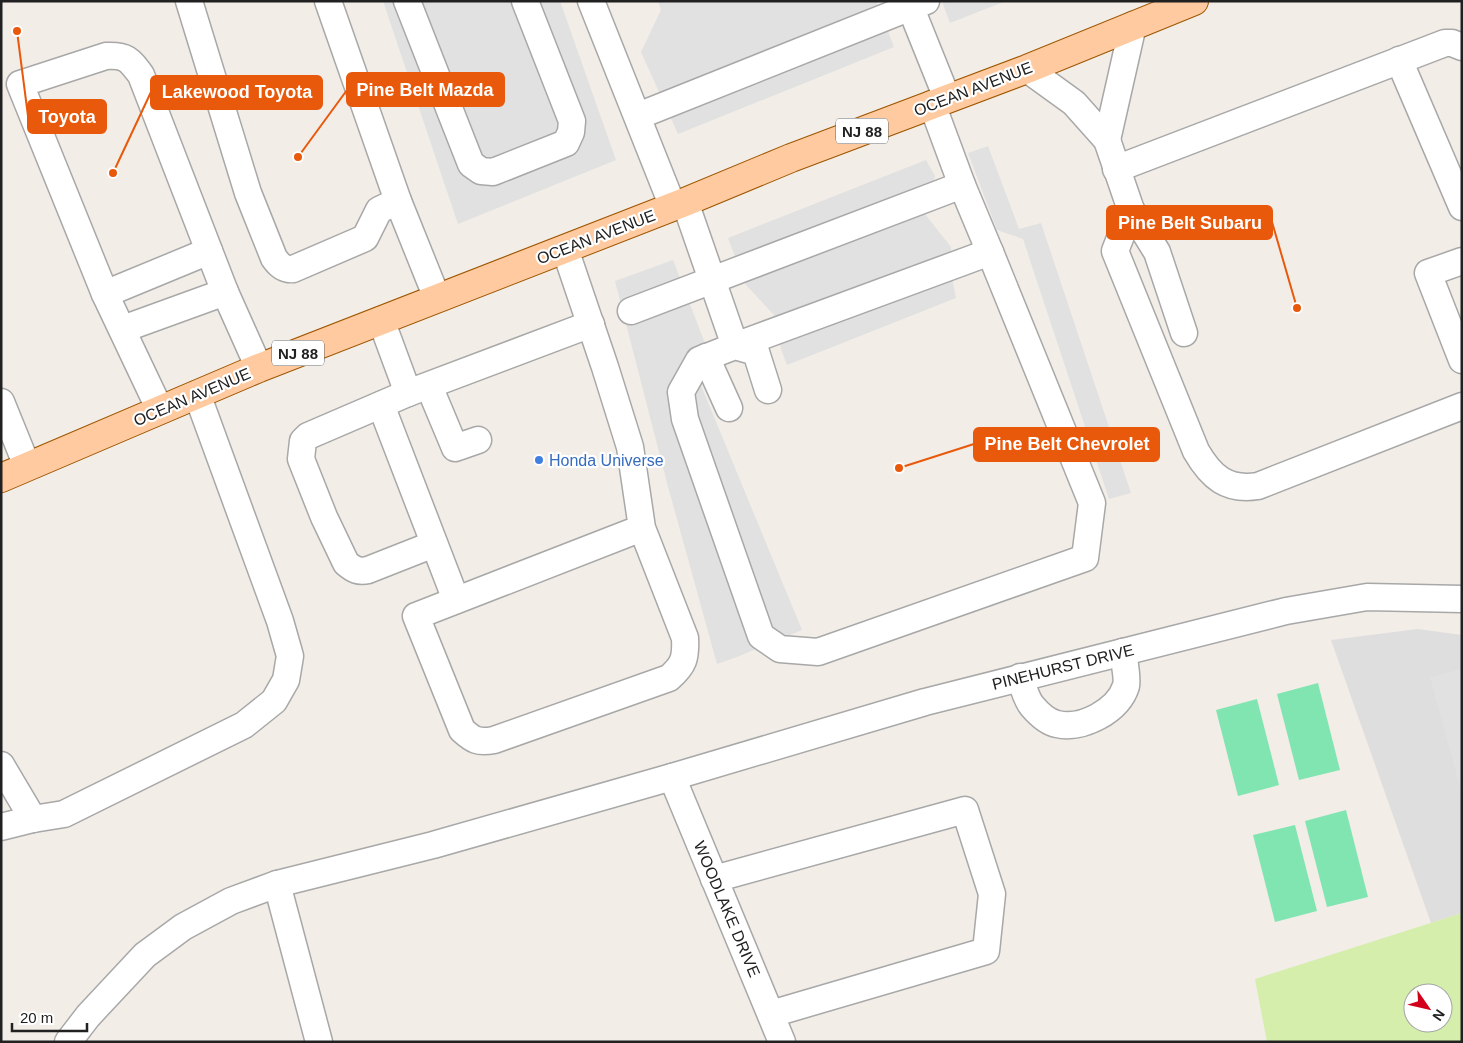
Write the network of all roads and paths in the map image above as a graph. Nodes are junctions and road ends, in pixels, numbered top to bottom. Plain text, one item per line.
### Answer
1 (189, 1) edge
2 (328, 1) edge
3 (407, 1) edge
4 (525, 1) edge
5 (591, 1) edge
6 (1194, 1) edge
7 (915, 3) edge
8 (1133, 25) junction
9 (1462, 47) edge
10 (1400, 60) junction
11 (1027, 69) junction
12 (11, 87) edge
13 (940, 101) junction
14 (638, 116) junction
15 (1107, 140) junction
16 (1116, 168) junction
17 (962, 185) junction
18 (398, 202) junction
19 (679, 204) junction
20 (1462, 207) edge
21 (1131, 210) junction
22 (565, 249) junction
23 (209, 250) junction
24 (990, 252) junction
25 (1462, 260) edge
26 (712, 282) junction
27 (225, 292) junction
28 (105, 294) junction
29 (437, 298) junction
30 (632, 311) dead end
31 (381, 320) junction
32 (591, 324) junction
33 (123, 329) junction
34 (1184, 332) dead end
35 (727, 349) junction
36 (1462, 360) edge
37 (259, 368) junction
38 (419, 389) junction
39 (197, 394) junction
40 (1, 402) edge
41 (381, 405) junction
42 (1462, 406) edge
43 (160, 410) junction
44 (478, 440) dead end
45 (27, 466) junction
46 (1, 478) edge
47 (642, 528) junction
48 (434, 544) junction
49 (1462, 599) edge
50 (456, 600) junction
51 (1123, 652) junction
52 (1020, 678) junction
53 (1, 765) edge
54 (672, 777) junction
55 (33, 819) junction
56 (1, 827) edge
57 (714, 879) junction
58 (277, 884) junction
59 (771, 1014) junction
60 (68, 1042) edge
61 (319, 1042) edge
62 (782, 1042) edge

1 - 18 street
2 - 18 street
3 - 4 street
5 - 14 street
6 - 8 main road, OCEAN AVENUE / NJ 88
7 - 13 street
7 - 14 street
8 - 11 main road, OCEAN AVENUE / NJ 88
8 - 15 street
9 - 10 street
10 - 16 street
10 - 20 street
11 - 13 main road, OCEAN AVENUE / NJ 88
11 - 15 street
12 - 23 street
12 - 28 street
13 - 17 street
13 - 19 main road, OCEAN AVENUE / NJ 88
14 - 19 street
15 - 16 street
16 - 21 street
17 - 24 street
17 - 26 street
18 - 29 street
19 - 22 main road, OCEAN AVENUE / NJ 88
19 - 26 street
21 - 34 street
21 - 42 street
22 - 29 main road, OCEAN AVENUE / NJ 88
22 - 32 street
23 - 27 street
23 - 28 street
24 - 35 street
24 - 35 street
25 - 36 street
26 - 30 street
26 - 35 street
27 - 33 street
27 - 37 street
28 - 33 street
29 - 31 main road, OCEAN AVENUE / NJ 88
31 - 37 main road, OCEAN AVENUE / NJ 88
31 - 38 street
32 - 38 street
32 - 47 street
33 - 43 street
35 - 35 street
37 - 39 main road, OCEAN AVENUE / NJ 88
38 - 41 street
38 - 44 street
39 - 43 main road, OCEAN AVENUE / NJ 88
39 - 55 street
40 - 45 street
41 - 48 street
41 - 48 street
43 - 45 main road, OCEAN AVENUE / NJ 88
45 - 46 main road, OCEAN AVENUE / NJ 88
47 - 50 street
47 - 50 street
48 - 50 street
49 - 51 street, PINEHURST DRIVE
51 - 52 street, PINEHURST DRIVE
51 - 52 street
52 - 54 street, PINEHURST DRIVE
53 - 55 street
54 - 57 street, WOODLAKE DRIVE
54 - 58 street, PINEHURST DRIVE
55 - 56 street
57 - 59 street, WOODLAKE DRIVE
57 - 59 street
58 - 60 street, PINEHURST DRIVE
58 - 61 street
59 - 62 street, WOODLAKE DRIVE

